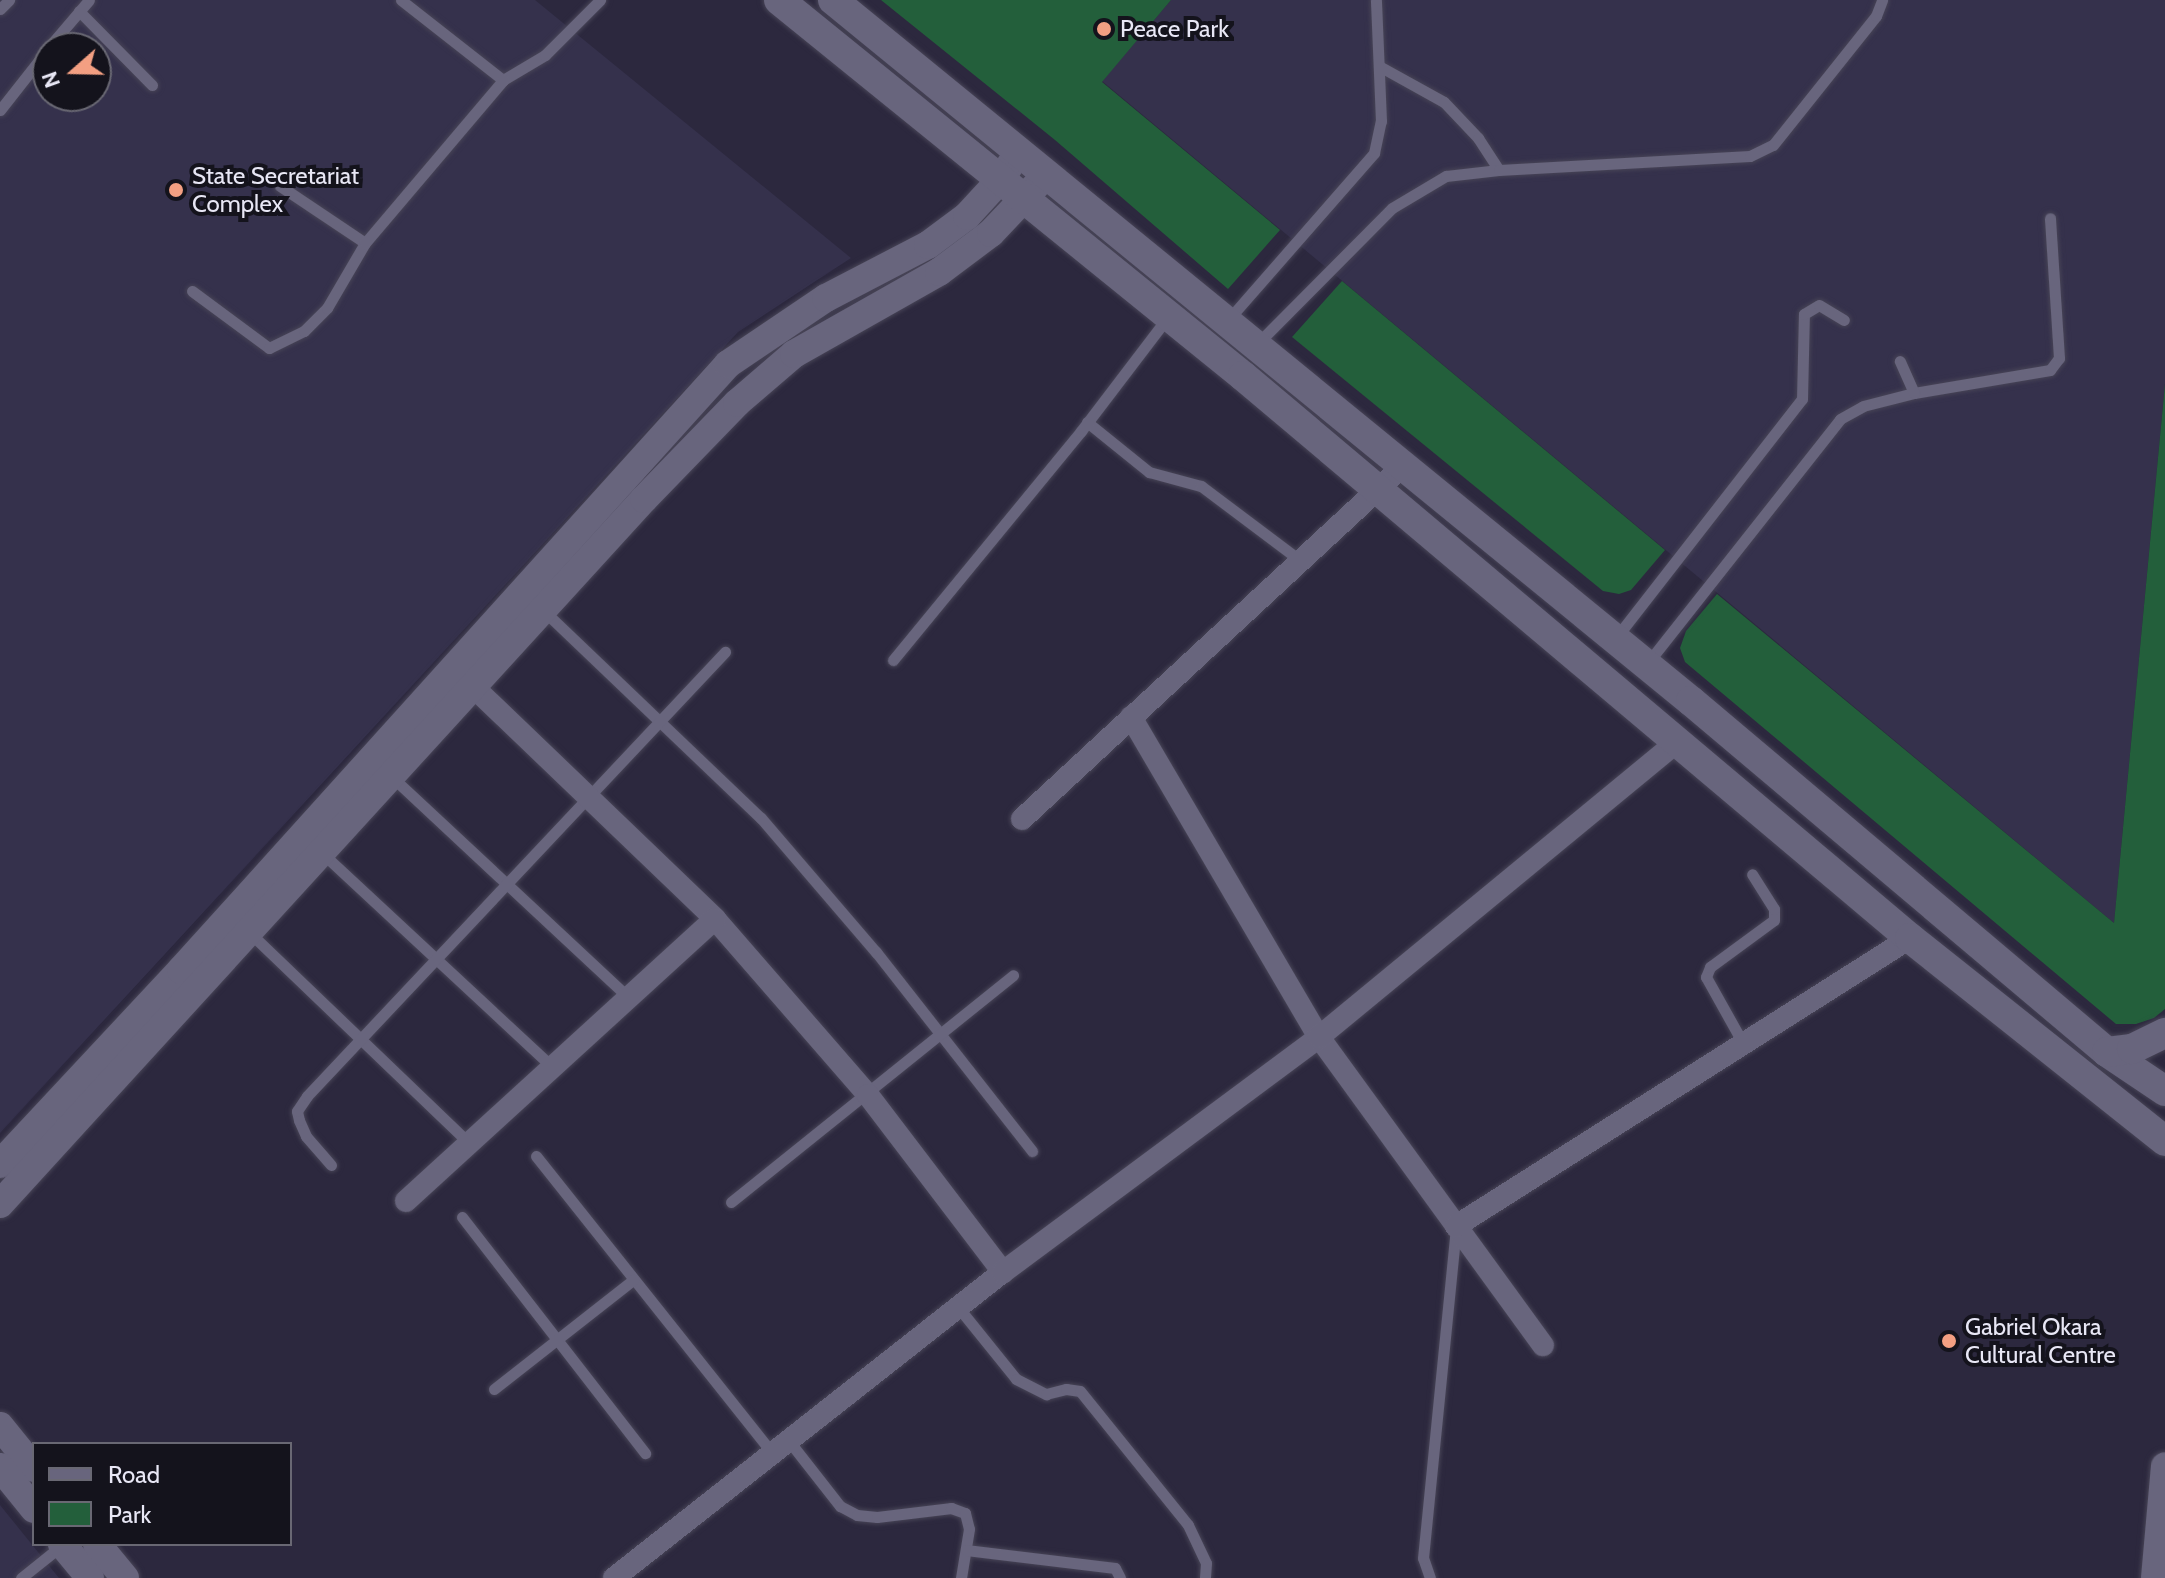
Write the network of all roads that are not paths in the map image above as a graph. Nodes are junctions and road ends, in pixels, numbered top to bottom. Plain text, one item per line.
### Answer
1 (9, 0) edge
2 (89, 0) edge
3 (401, 0) edge
4 (600, 0) edge
5 (779, 0) edge
6 (833, 0) edge
7 (1376, 0) edge
8 (1882, 0) edge
9 (0, 9) edge
10 (79, 11) junction
11 (61, 32) edge
12 (1379, 66) junction
13 (32, 69) edge
14 (503, 80) junction
15 (152, 85) dead end
16 (0, 110) edge
17 (1018, 153) junction
18 (1499, 170) junction
19 (1046, 175) junction
20 (1000, 180) junction
21 (280, 186) dead end
22 (1025, 199) junction
23 (2050, 218) dead end
24 (365, 243) junction
25 (192, 291) dead end
26 (1169, 316) junction
27 (1844, 320) dead end
28 (1225, 323) junction
29 (1254, 346) junction
30 (1900, 361) dead end
31 (1914, 393) junction
32 (1087, 422) junction
33 (1402, 467) junction
34 (1378, 490) junction
35 (1301, 561) junction
36 (543, 610) junction
37 (1615, 639) junction
38 (725, 652) dead end
39 (893, 660) dead end
40 (1646, 665) junction
41 (463, 677) junction
42 (1131, 717) junction
43 (659, 721) junction
44 (1678, 741) junction
45 (391, 776) junction
46 (588, 797) junction
47 (1022, 819) dead end
48 (321, 852) junction
49 (1752, 874) dead end
50 (505, 882) junction
51 (715, 919) junction
52 (248, 932) junction
53 (1910, 938) junction
54 (437, 960) junction
55 (1013, 975) dead end
56 (628, 997) junction
57 (2165, 1033) edge
58 (941, 1034) junction
59 (1319, 1037) junction
60 (361, 1040) junction
61 (1745, 1045) junction
62 (2107, 1052) junction
63 (552, 1067) junction
64 (2165, 1091) edge
65 (868, 1095) junction
66 (2165, 1141) edge
67 (469, 1143) junction
68 (1032, 1151) dead end
69 (536, 1156) dead end
70 (0, 1164) edge
71 (331, 1165) dead end
72 (406, 1201) dead end
73 (731, 1202) dead end
74 (0, 1204) edge
75 (462, 1217) dead end
76 (1456, 1226) junction
77 (1003, 1272) junction
78 (633, 1280) junction
79 (958, 1307) junction
80 (558, 1338) junction
81 (1543, 1345) dead end
82 (494, 1389) dead end
83 (0, 1426) edge
84 (780, 1447) junction
85 (645, 1453) dead end
86 (32, 1466) edge
87 (2165, 1466) edge
88 (0, 1467) edge
89 (32, 1507) edge
90 (61, 1546) edge
91 (65, 1546) edge
92 (99, 1546) edge
93 (966, 1550) junction
94 (21, 1578) edge
95 (90, 1578) edge
96 (125, 1578) edge
97 (614, 1578) edge
98 (961, 1578) edge
99 (1120, 1578) edge
100 (1205, 1578) edge
101 (1430, 1578) edge
102 (2155, 1578) edge

1 - 9 lane
2 - 10 lane
3 - 14 lane
4 - 14 lane
5 - 20 main road
6 - 17 main road
7 - 12 lane
8 - 18 lane
10 - 11 lane
10 - 15 lane
12 - 18 lane
12 - 28 lane
13 - 16 lane
14 - 24 lane
17 - 19 main road
17 - 20 street
18 - 29 lane
19 - 22 street
19 - 28 main road
20 - 22 main road
20 - 41 street
21 - 24 lane
22 - 26 main road
22 - 36 street
23 - 31 lane
24 - 25 lane
26 - 32 lane
26 - 34 main road
27 - 37 lane
28 - 29 main road
29 - 33 main road
30 - 31 lane
31 - 40 lane
32 - 35 lane
32 - 39 lane
33 - 34 street
33 - 37 main road
34 - 35 street
34 - 44 main road
35 - 42 street
36 - 41 street
36 - 43 lane
37 - 40 main road
38 - 43 lane
40 - 62 main road
41 - 45 street
41 - 46 street
41 - 70 street
42 - 47 street
42 - 59 street
43 - 46 lane
43 - 58 lane
44 - 53 main road
44 - 59 street
45 - 48 street
45 - 50 lane
46 - 50 lane
46 - 51 street
48 - 52 street
48 - 54 lane
49 - 61 lane
50 - 54 lane
50 - 56 lane
51 - 56 street
51 - 65 street
52 - 60 lane
52 - 74 street
53 - 61 street
53 - 66 main road
54 - 60 lane
54 - 63 lane
55 - 58 lane
56 - 63 street
57 - 62 main road
58 - 65 lane
58 - 68 lane
59 - 76 street
59 - 77 street
60 - 67 lane
60 - 71 lane
61 - 76 street
62 - 64 main road
63 - 67 street
65 - 73 lane
65 - 77 street
67 - 72 street
69 - 78 lane
75 - 80 lane
76 - 81 street
76 - 101 lane
77 - 79 street
78 - 80 lane
78 - 84 lane
79 - 84 street
79 - 100 lane
80 - 82 lane
80 - 85 lane
83 - 86 street
84 - 93 lane
84 - 97 street
87 - 102 street
88 - 89 street
90 - 94 lane
91 - 95 street
92 - 96 street
93 - 98 lane
93 - 99 lane

